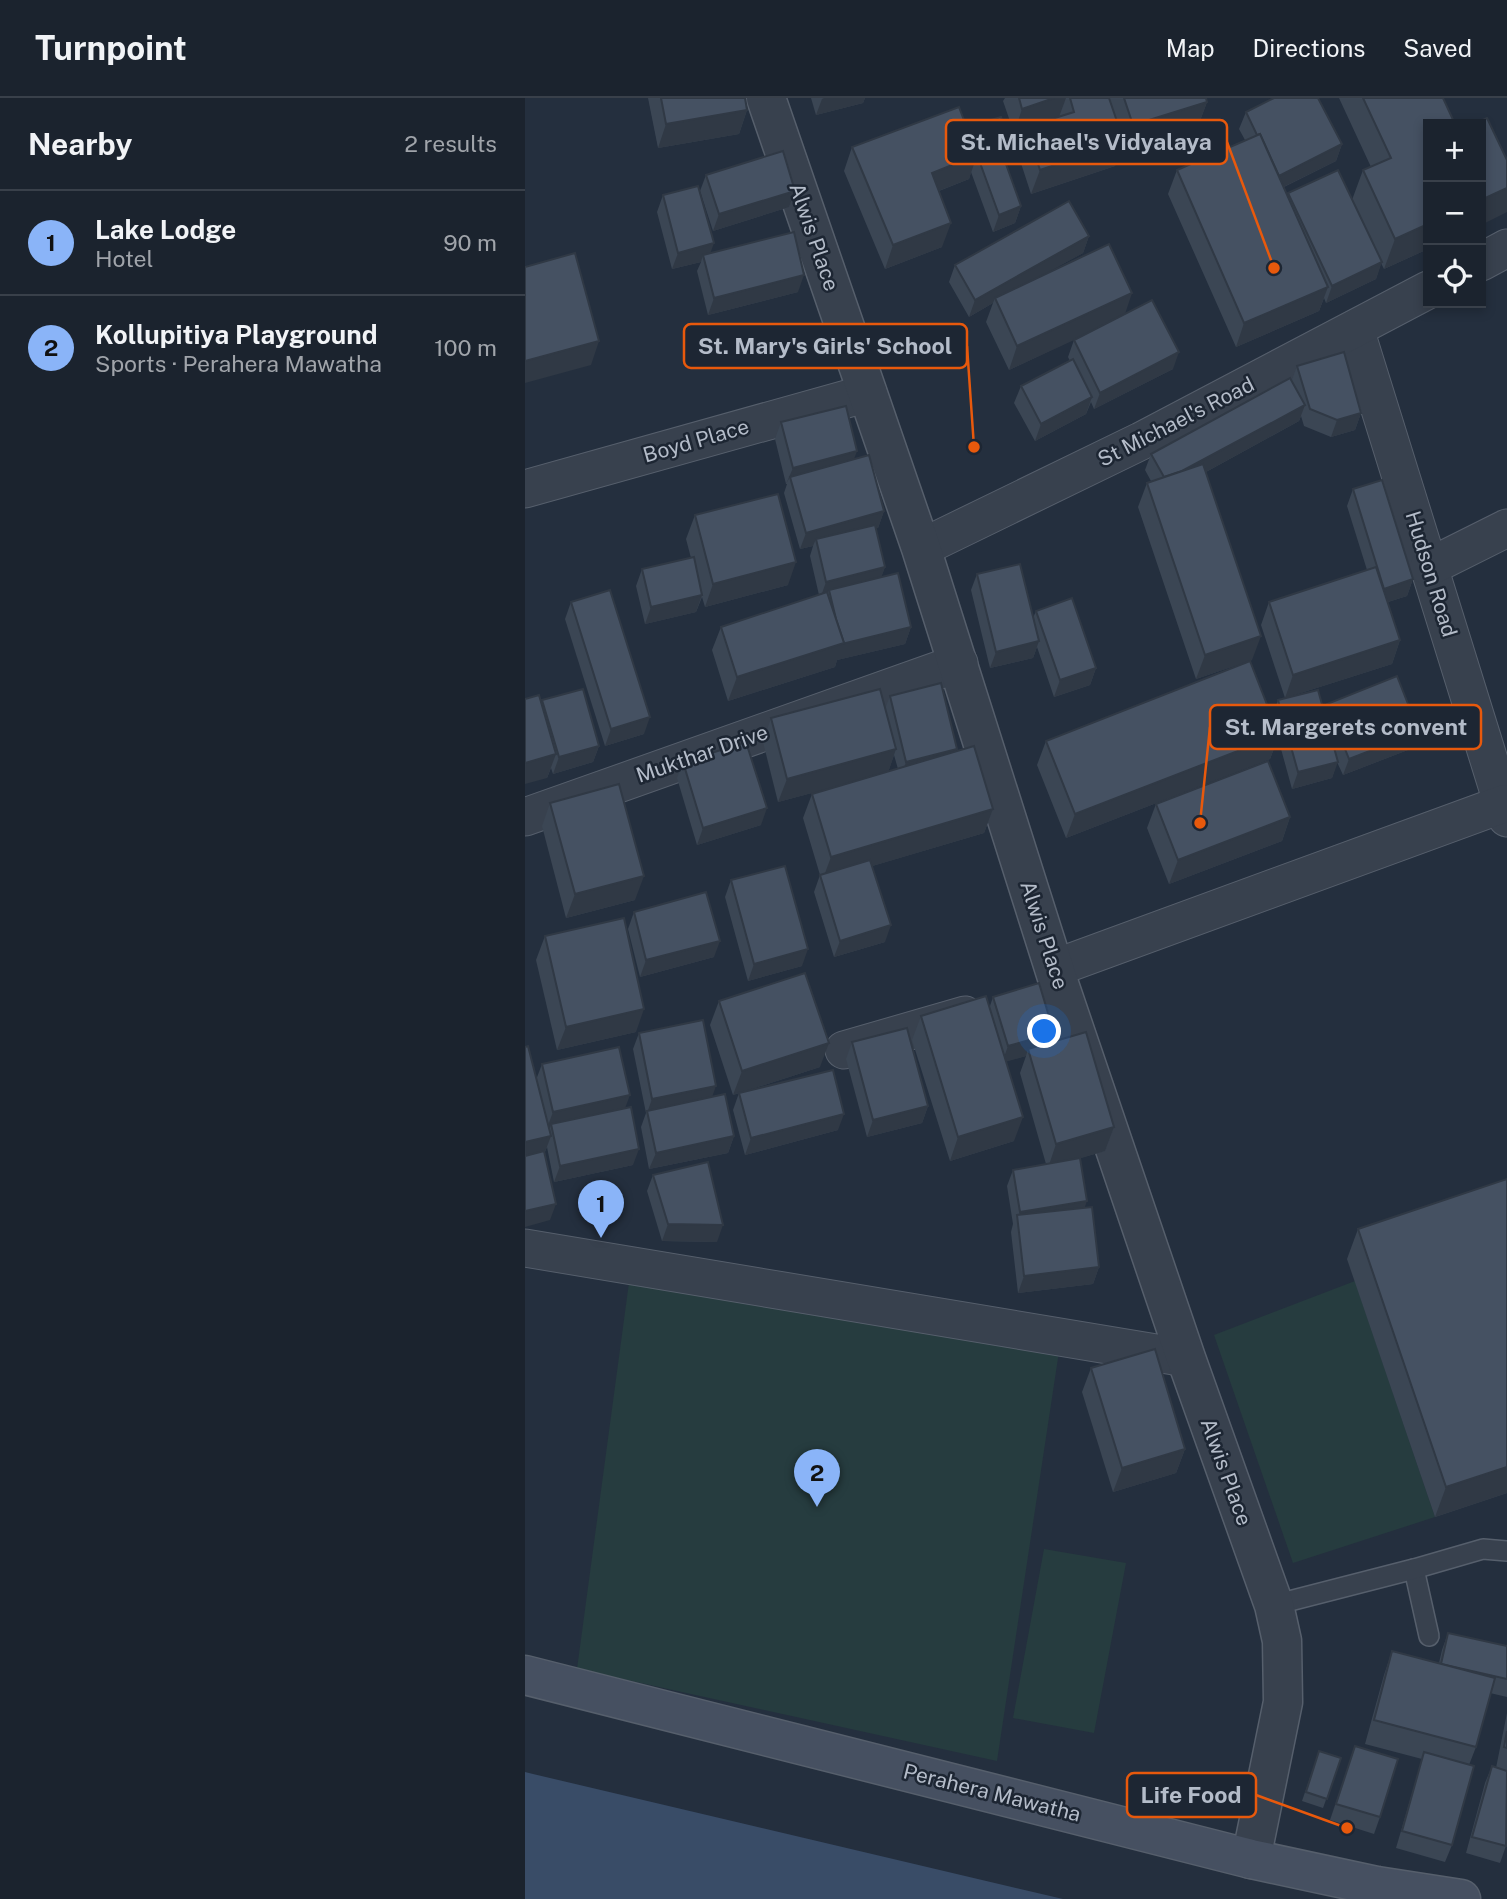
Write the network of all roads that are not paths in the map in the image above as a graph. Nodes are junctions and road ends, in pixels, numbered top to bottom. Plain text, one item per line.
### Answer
1 (766, 98) edge
2 (1507, 248) edge
3 (1486, 259) edge
4 (1423, 293) edge
5 (1355, 329) junction
6 (868, 393) junction
7 (525, 489) edge
8 (1507, 528) edge
9 (921, 548) junction
10 (1429, 567) junction
11 (959, 663) junction
12 (1505, 811) edge
13 (525, 817) edge
14 (1050, 983) junction
15 (997, 1006) edge
16 (844, 1051) dead end
17 (525, 1248) edge
18 (1186, 1358) junction
19 (1507, 1551) edge
20 (1414, 1569) junction
21 (1274, 1605) junction
22 (1429, 1636) dead end
23 (525, 1675) edge
24 (1251, 1859) junction
25 (1461, 1899) edge

1 - 6 street, Alwis Place
2 - 3 street
4 - 5 street, St Michael's Road
5 - 9 street, St Michael's Road
5 - 10 street, Hudson Road
6 - 7 street, Boyd Place
6 - 9 street, Alwis Place
8 - 10 street
9 - 11 street, Alwis Place
10 - 12 street, Hudson Road
11 - 13 street, Mukthar Drive
11 - 14 street, Alwis Place
12 - 14 street
14 - 18 street, Alwis Place
15 - 16 street
17 - 18 street
18 - 21 street, Alwis Place
19 - 20 lane
20 - 21 lane
20 - 22 lane
21 - 24 street, Alwis Place
23 - 24 main road, Perahera Mawatha
24 - 25 main road, Perahera Mawatha

